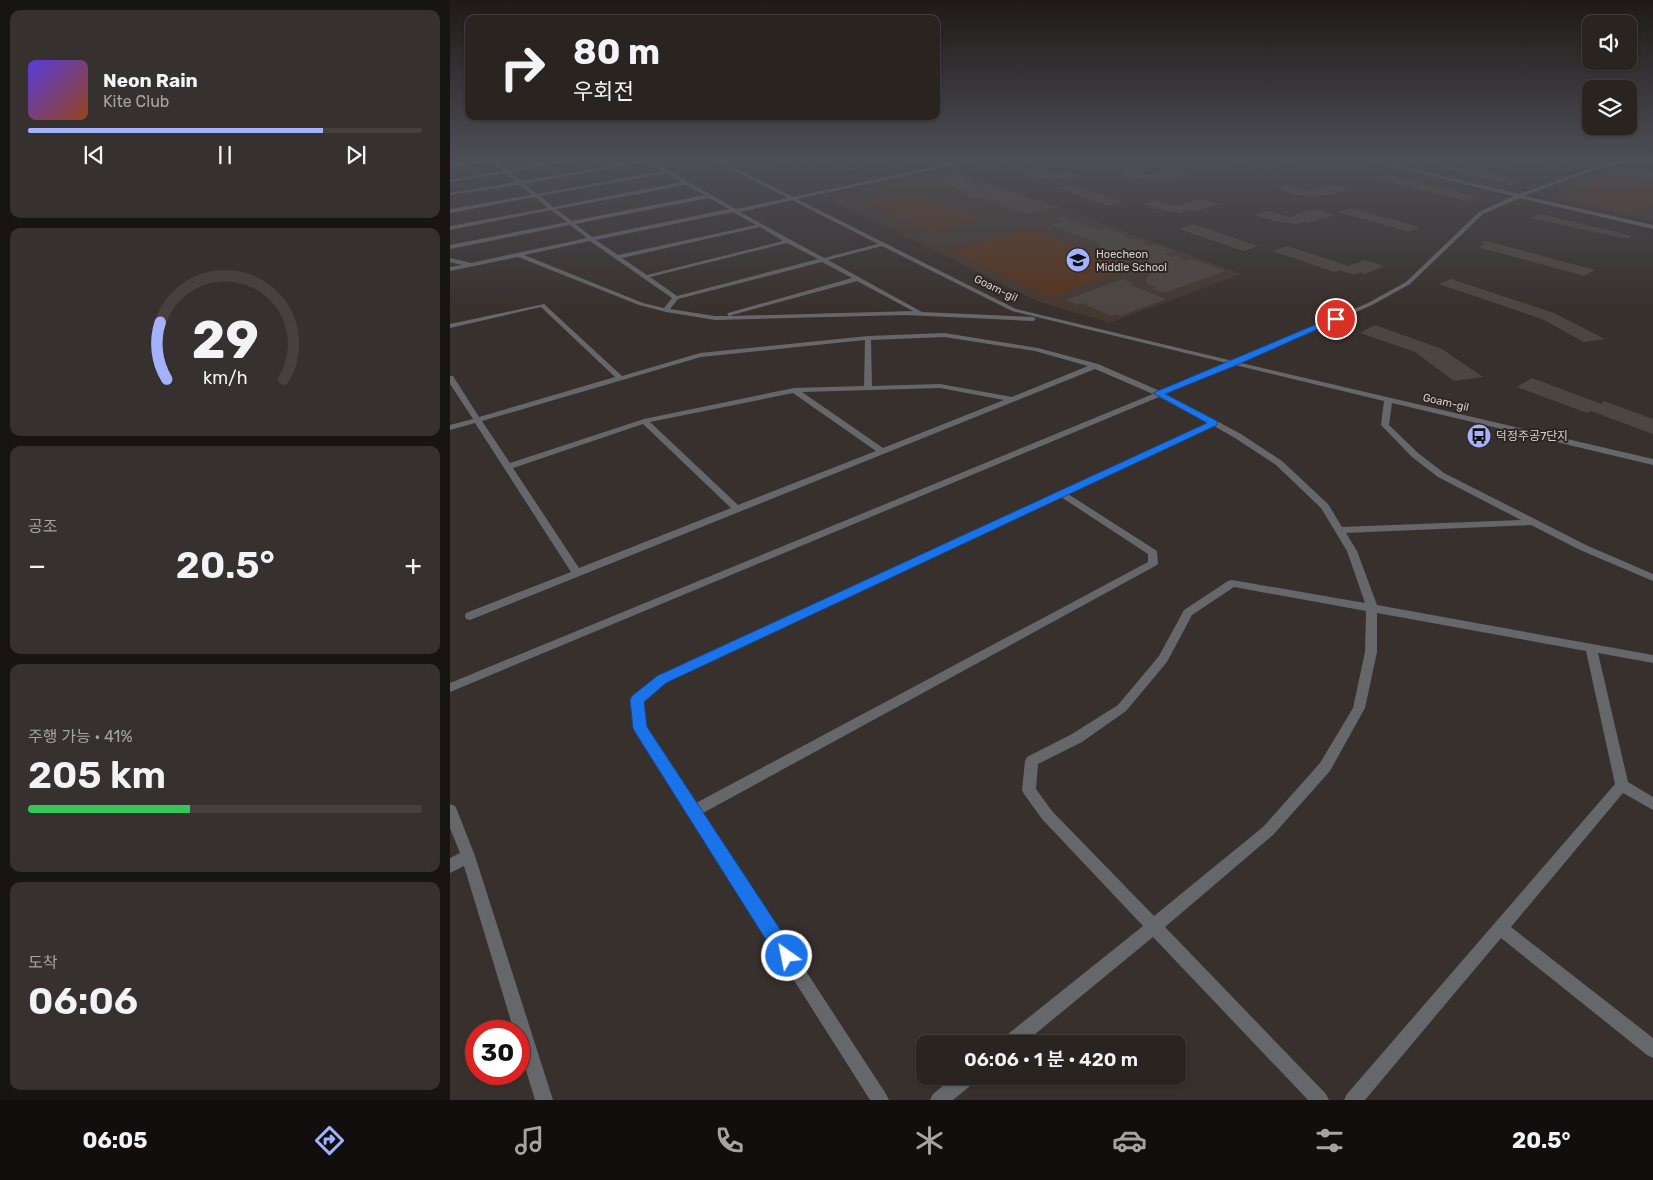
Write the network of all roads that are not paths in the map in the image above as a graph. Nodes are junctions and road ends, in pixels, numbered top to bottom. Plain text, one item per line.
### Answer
1 (551, 209) edge
2 (553, 209) edge
3 (641, 209) edge
4 (738, 209) edge
5 (813, 209) edge
6 (1489, 209) edge
7 (1577, 209) edge
8 (735, 210) junction
9 (571, 223) junction
10 (761, 225) junction
11 (1653, 227) edge
12 (450, 228) edge
13 (592, 239) junction
14 (788, 241) junction
15 (884, 244) junction
16 (450, 247) edge
17 (518, 255) junction
18 (618, 257) junction
19 (450, 260) edge
20 (822, 260) junction
21 (471, 265) junction
22 (450, 269) edge
23 (645, 277) junction
24 (857, 279) junction
25 (676, 298) junction
26 (666, 310) junction
27 (922, 313) junction
28 (715, 318) junction
29 (1061, 321) junction
30 (450, 326) edge
31 (868, 338) junction
32 (1234, 363) junction
33 (1095, 366) junction
34 (450, 378) edge
35 (620, 378) junction
36 (868, 388) junction
37 (794, 390) junction
38 (1158, 393) junction
39 (1013, 399) junction
40 (1388, 400) junction
41 (478, 420) junction
42 (644, 421) junction
43 (1214, 423) junction
44 (450, 428) edge
45 (882, 452) junction
46 (1653, 462) edge
47 (508, 467) junction
48 (1062, 494) junction
49 (737, 510) junction
50 (1532, 522) junction
51 (1339, 530) junction
52 (577, 573) junction
53 (1653, 578) edge
54 (1372, 608) junction
55 (470, 616) dead end
56 (1591, 647) junction
57 (1653, 659) edge
58 (450, 688) edge
59 (1622, 785) junction
60 (1653, 804) edge
61 (450, 810) edge
62 (694, 811) junction
63 (468, 856) junction
64 (450, 866) edge
65 (1154, 926) junction
66 (1500, 928) junction
67 (1020, 1035) edge
68 (1653, 1049) edge
69 (958, 1085) edge
70 (544, 1100) edge
71 (880, 1100) edge
72 (939, 1100) edge
73 (1320, 1100) edge
74 (1353, 1100) edge

1 - 12 street
2 - 9 street
3 - 9 street
4 - 8 street
5 - 15 street, Goam-gil
6 - 32 street
7 - 11 street
8 - 10 street
8 - 13 street
9 - 13 street
9 - 16 street
10 - 14 street
10 - 18 street
13 - 17 street
13 - 18 street
14 - 20 street
14 - 23 street
15 - 20 street
15 - 29 street, Goam-gil
17 - 21 street
17 - 26 street
18 - 23 street
19 - 21 street
20 - 24 street
20 - 25 street
21 - 22 street
23 - 25 street
24 - 27 street
24 - 28 street
25 - 26 street
26 - 28 street
27 - 28 street
27 - 29 street
29 - 32 street, Goam-gil
30 - 35 street
31 - 33 street
31 - 35 street
31 - 36 street
32 - 38 street
32 - 40 street, Goam-gil
33 - 38 street
33 - 39 street
34 - 41 street
35 - 41 street
36 - 37 street
36 - 39 street
37 - 42 street
37 - 45 street
38 - 43 street
38 - 58 street
39 - 45 street
40 - 46 street, Goam-gil
40 - 50 street
41 - 44 street
41 - 47 street
42 - 47 street
42 - 49 street
43 - 48 street
43 - 51 street
45 - 49 street
47 - 52 street
48 - 62 street
48 - 62 street
49 - 52 street
50 - 51 street
50 - 53 street
51 - 54 street
52 - 55 street
54 - 56 street
54 - 65 street
54 - 65 street
56 - 57 street
56 - 59 street
59 - 60 street
59 - 66 street
61 - 63 street
62 - 71 street
63 - 64 street
63 - 70 street
65 - 67 street
65 - 73 street
66 - 68 street
66 - 74 street
69 - 72 street

